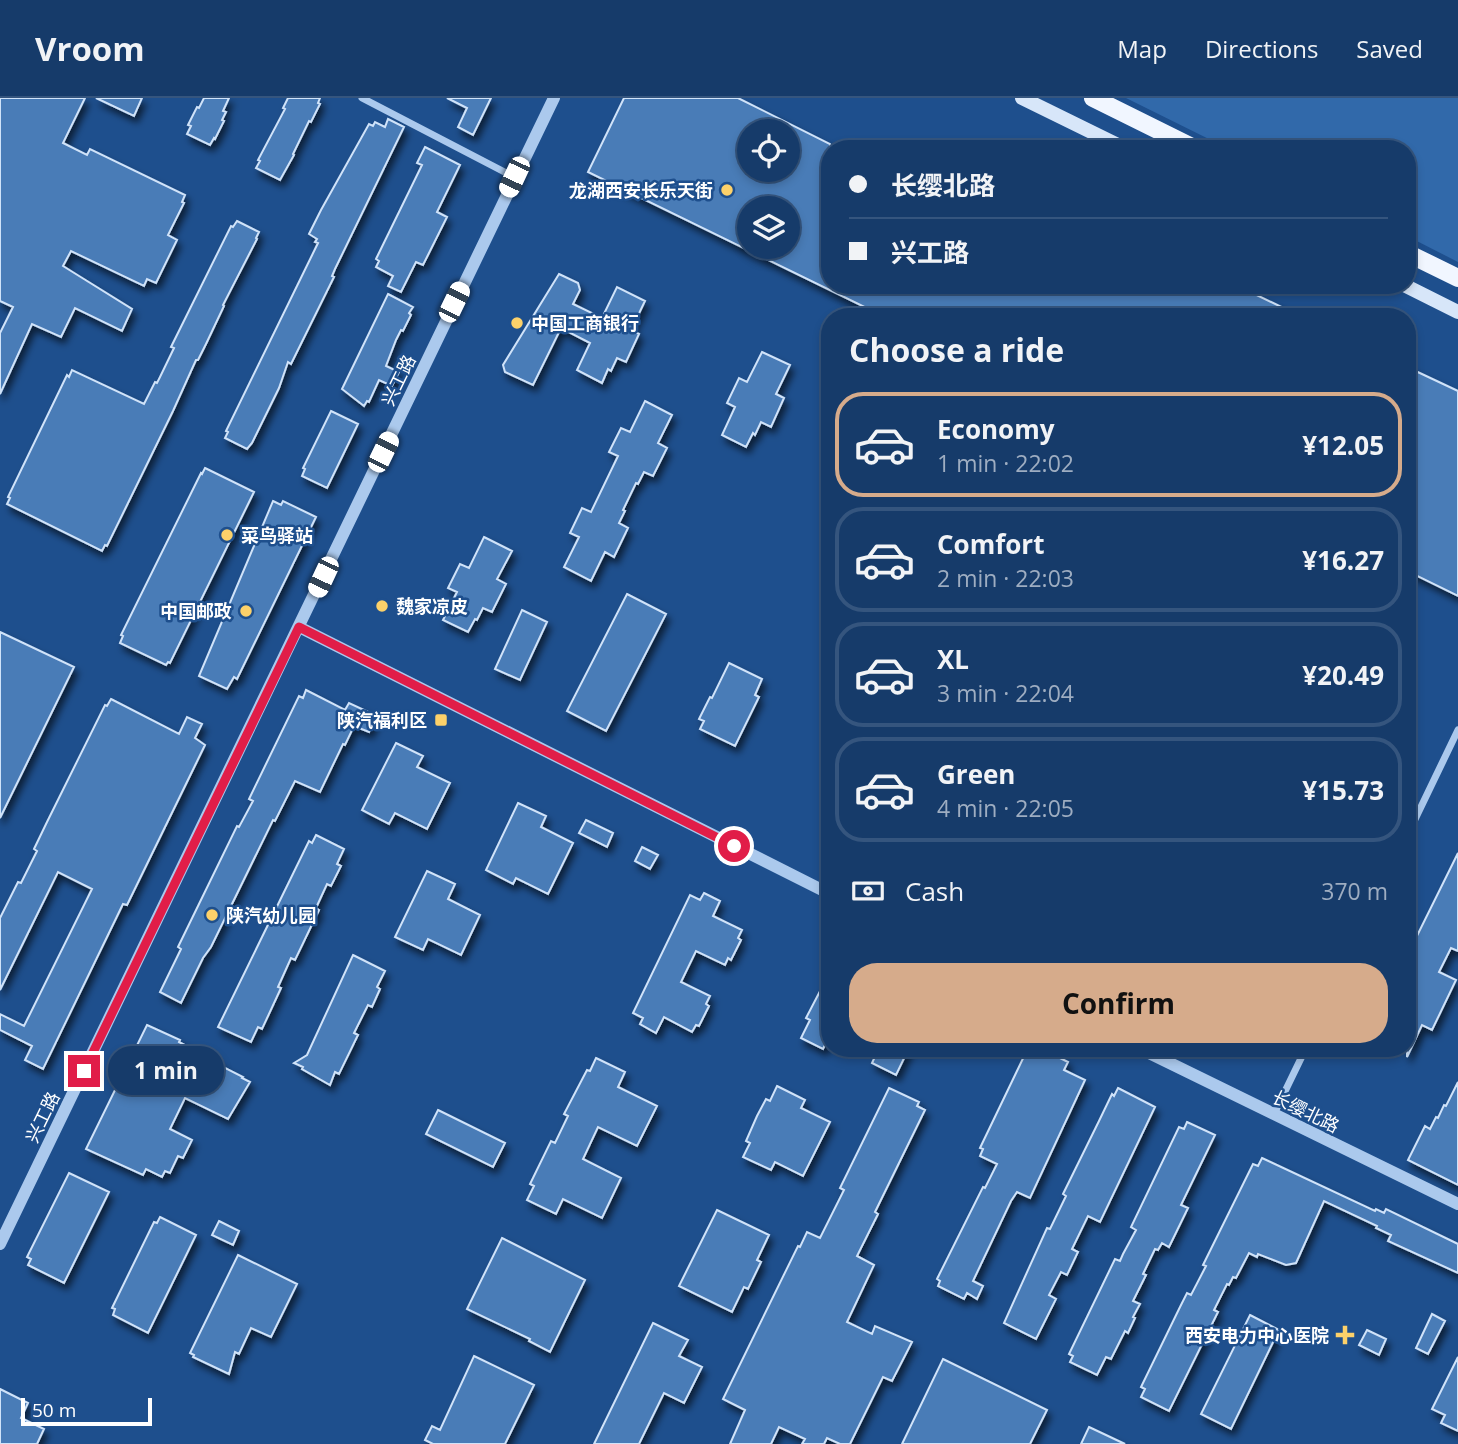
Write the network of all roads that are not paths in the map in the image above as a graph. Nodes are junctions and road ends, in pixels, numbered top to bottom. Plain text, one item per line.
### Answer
1 (362, 98) edge
2 (554, 98) edge
3 (1022, 98) edge
4 (1093, 98) edge
5 (1108, 140) edge
6 (1178, 140) edge
7 (514, 177) junction
8 (1416, 257) edge
9 (1458, 278) edge
10 (1416, 291) edge
11 (1455, 309) edge
12 (299, 627) junction
13 (1458, 730) edge
14 (1416, 817) edge
15 (821, 889) edge
16 (1157, 1057) edge
17 (1302, 1057) edge
18 (1274, 1114) junction
19 (1458, 1205) edge
20 (0, 1244) edge

1 - 7 street
2 - 7 street, 兴工路
3 - 5 main road
4 - 6 main road
7 - 12 street, 兴工路
8 - 9 main road
10 - 11 main road
12 - 15 street
12 - 20 street, 兴工路
13 - 14 street
16 - 18 street, 长缨北路
17 - 18 street
18 - 19 street, 长缨北路

